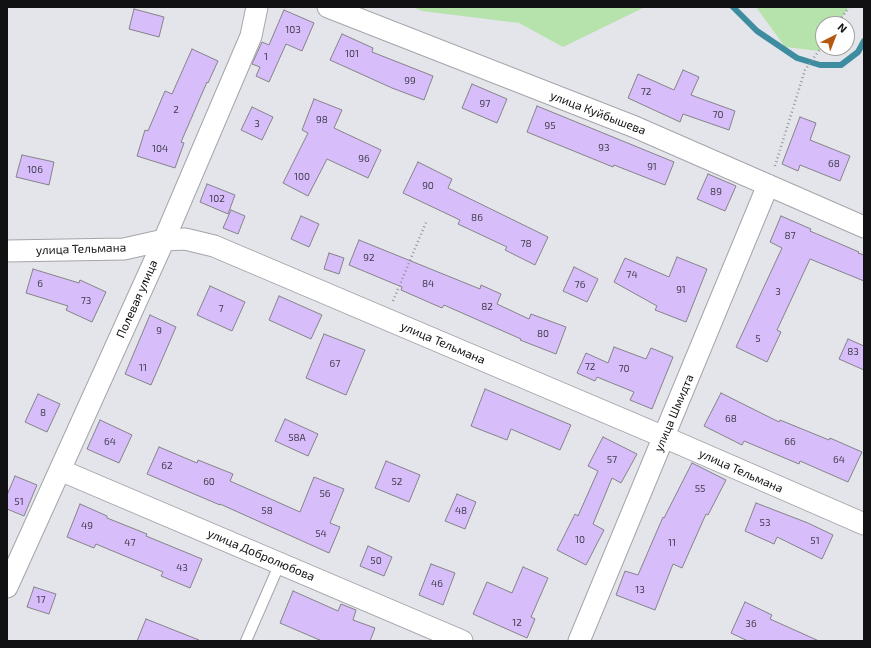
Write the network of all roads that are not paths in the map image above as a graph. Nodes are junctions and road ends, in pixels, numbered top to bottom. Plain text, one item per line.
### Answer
1 (257, 7) edge
2 (328, 7) edge
3 (768, 185) junction
4 (864, 227) edge
5 (164, 240) junction
6 (7, 251) edge
7 (664, 437) junction
8 (60, 470) junction
9 (864, 524) edge
10 (280, 564) junction
11 (7, 587) edge
12 (246, 641) edge
13 (462, 641) edge
14 (579, 641) edge

1 - 5 street, Полевая улица
2 - 3 street, улица Куйбышева
3 - 4 street, улица Куйбышева
3 - 7 street, улица Шмидта
5 - 6 street, улица Тельмана
5 - 7 street, улица Тельмана
5 - 8 street, Полевая улица
7 - 9 street, улица Тельмана
7 - 14 street, улица Шмидта
8 - 10 street, улица Добролюбова
8 - 11 street, Полевая улица
10 - 12 lane
10 - 13 street, улица Добролюбова

